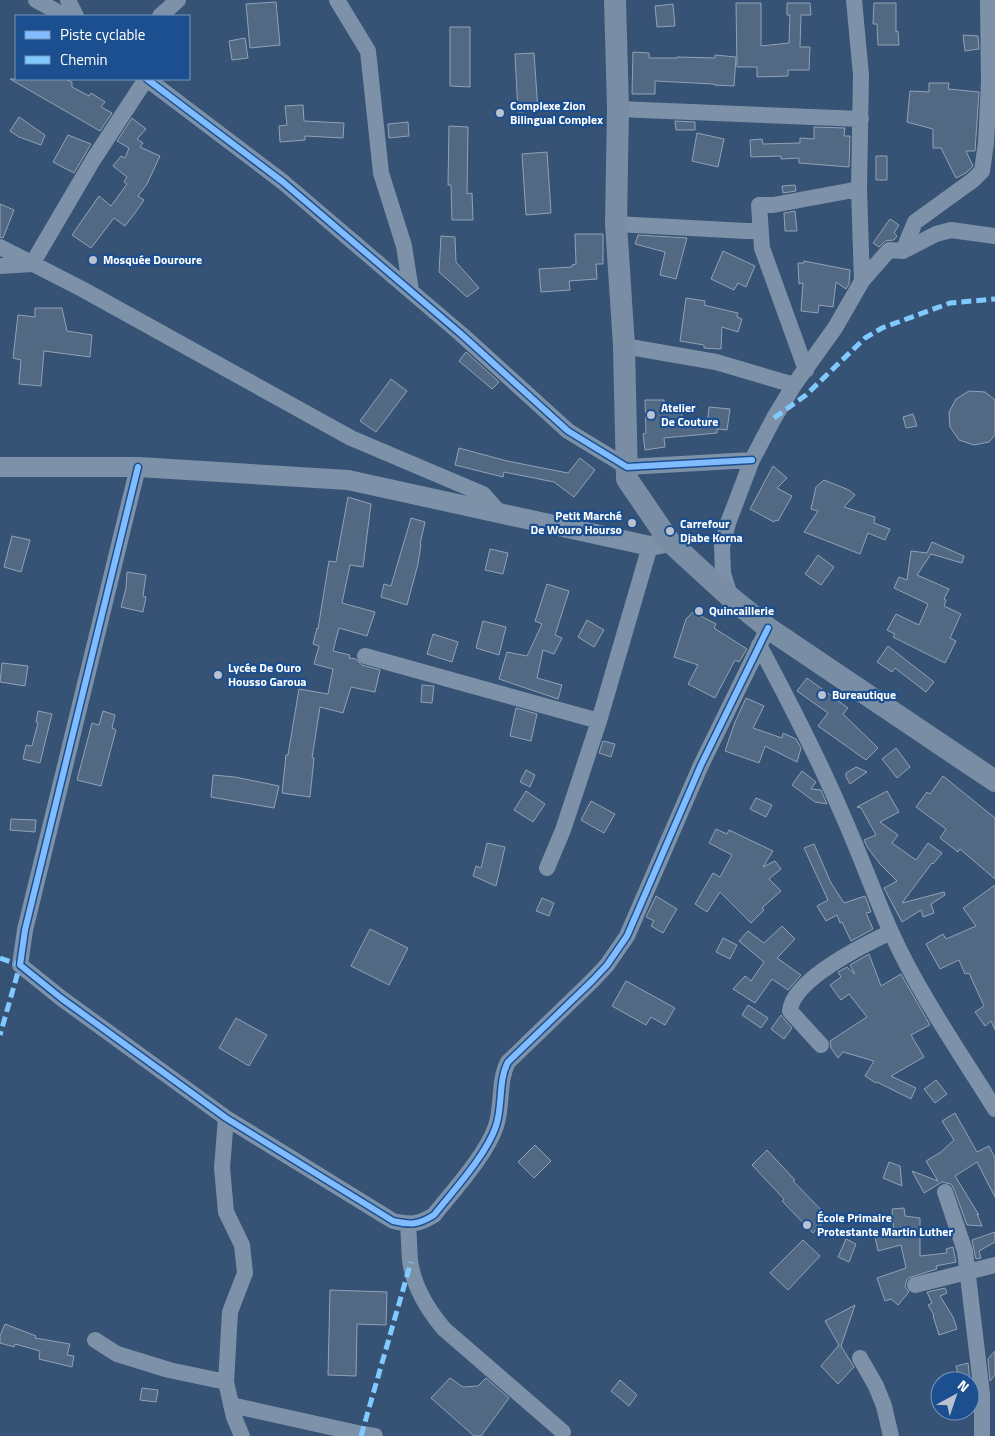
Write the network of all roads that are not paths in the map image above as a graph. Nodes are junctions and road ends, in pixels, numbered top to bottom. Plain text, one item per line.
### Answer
1 (36, 0) edge
2 (68, 0) edge
3 (178, 0) edge
4 (337, 0) edge
5 (615, 0) edge
6 (854, 0) edge
7 (988, 0) edge
8 (63, 15) edge
9 (76, 15) edge
10 (161, 15) edge
11 (146, 80) edge
12 (148, 80) edge
13 (618, 109) junction
14 (861, 119) junction
15 (859, 189) junction
16 (616, 224) junction
17 (760, 230) junction
18 (995, 236) edge
19 (0, 247) edge
20 (904, 251) junction
21 (32, 264) junction
22 (0, 266) edge
23 (862, 281) junction
24 (411, 292) junction
25 (624, 346) junction
26 (806, 370) junction
27 (794, 385) junction
28 (752, 460) junction
29 (0, 467) edge
30 (138, 467) junction
31 (627, 467) junction
32 (499, 512) junction
33 (660, 544) junction
34 (730, 597) junction
35 (764, 637) junction
36 (365, 656) dead end
37 (599, 721) junction
38 (995, 781) edge
39 (547, 868) dead end
40 (891, 932) junction
41 (821, 1045) dead end
42 (995, 1109) edge
43 (226, 1118) junction
44 (945, 1192) dead end
45 (408, 1225) junction
46 (995, 1265) edge
47 (967, 1271) junction
48 (915, 1285) dead end
49 (95, 1340) dead end
50 (860, 1358) dead end
51 (226, 1382) junction
52 (231, 1404) junction
53 (563, 1432) dead end
54 (242, 1436) edge
55 (375, 1436) edge
56 (891, 1436) edge
57 (982, 1436) edge

1 - 8 street
2 - 9 street
3 - 10 street
4 - 24 street
5 - 13 main road
6 - 14 street
7 - 20 street
11 - 21 street
12 - 24 street
13 - 14 street
13 - 16 main road
14 - 15 street
15 - 17 street
15 - 23 street
16 - 17 street
16 - 25 main road
17 - 26 street
18 - 20 street
19 - 21 street
20 - 23 street
21 - 22 street
21 - 32 street
23 - 26 street
24 - 31 street
25 - 27 street
25 - 31 main road
26 - 27 street
27 - 28 street
28 - 31 street
28 - 34 street
29 - 30 street
30 - 32 street
30 - 43 street
31 - 33 main road
32 - 33 street
33 - 34 main road
33 - 37 street
34 - 35 main road
35 - 38 main road
35 - 40 street
35 - 45 street
36 - 37 street
37 - 39 street
40 - 41 street
40 - 42 street
43 - 45 street
43 - 51 street
44 - 47 street
45 - 53 street
46 - 47 street
47 - 48 street
47 - 57 street
49 - 51 street
50 - 56 street
51 - 52 street
52 - 54 street
52 - 55 street

